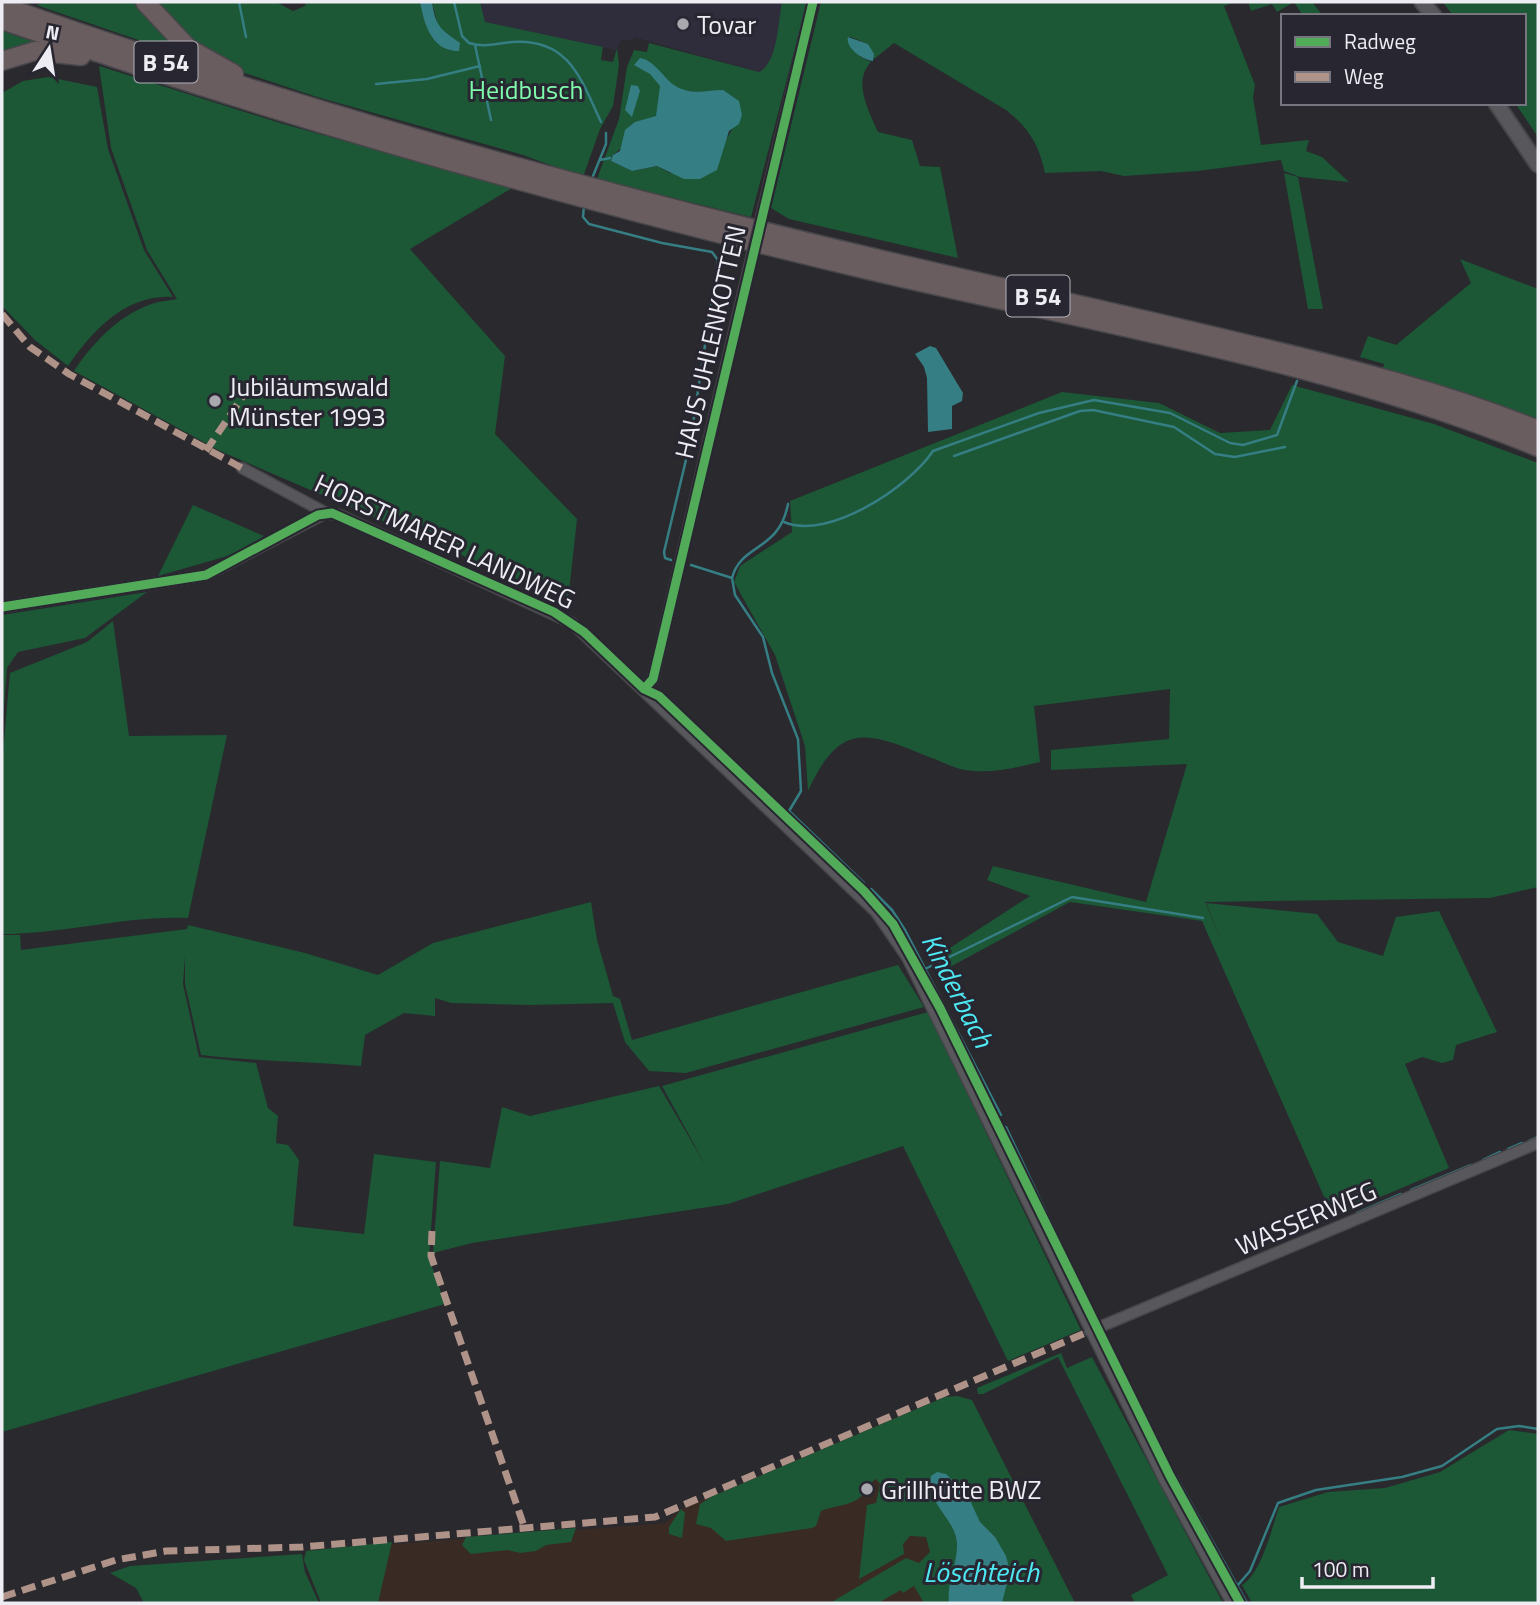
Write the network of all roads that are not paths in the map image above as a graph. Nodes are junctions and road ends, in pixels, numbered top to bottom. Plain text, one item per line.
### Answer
1 (145, 2) edge
2 (813, 2) edge
3 (2, 6) edge
4 (2, 20) edge
5 (2, 61) edge
6 (180, 80) junction
7 (1497, 105) edge
8 (331, 114) junction
9 (1538, 165) edge
10 (1538, 430) edge
11 (1538, 447) edge
12 (242, 468) dead end
13 (326, 513) junction
14 (2, 607) edge
15 (644, 689) junction
16 (1538, 1143) edge
17 (1090, 1331) junction
18 (1232, 1603) edge

1 - 8 highway
2 - 15 street, HAUS UHLENKOTTEN, bridge
3 - 8 highway, B 54
4 - 6 highway, B 54
5 - 6 highway
6 - 11 highway, B 54
7 - 9 main road
8 - 10 highway, B 54
12 - 13 street, HORSTMARER LANDWEG
13 - 14 street
13 - 15 street, HORSTMARER LANDWEG
15 - 17 street, HORSTMARER LANDWEG
16 - 17 street, WASSERWEG
17 - 18 street, HORSTMARER LANDWEG

